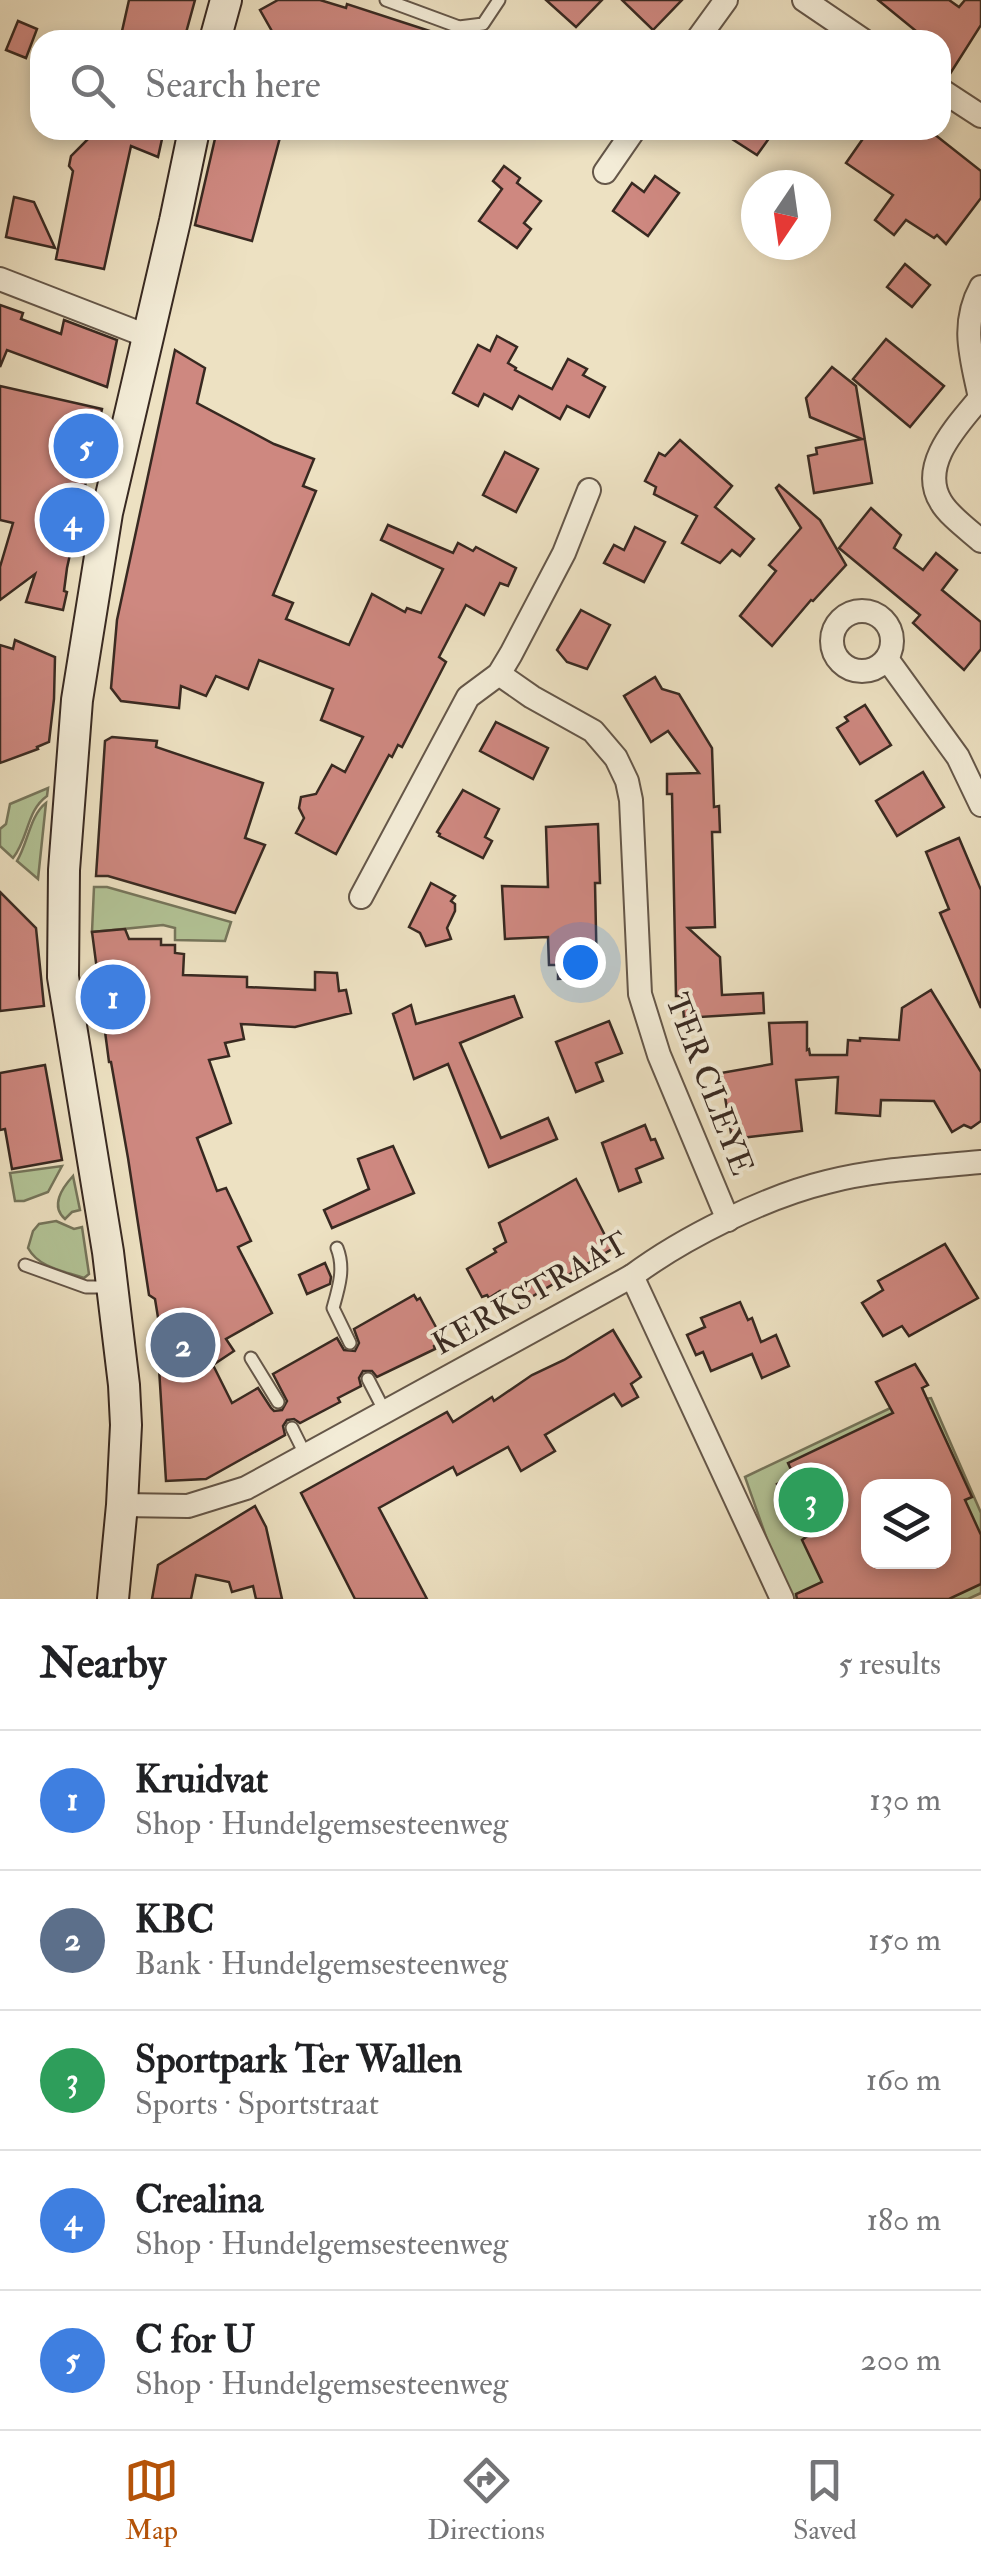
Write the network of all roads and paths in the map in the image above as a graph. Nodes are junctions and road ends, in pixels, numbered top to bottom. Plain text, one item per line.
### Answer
1 (226, 0) edge
2 (386, 0) edge
3 (500, 0) edge
4 (726, 0) edge
5 (804, 0) edge
6 (218, 30) edge
7 (448, 30) edge
8 (467, 30) edge
9 (704, 30) edge
10 (848, 30) edge
11 (951, 96) edge
12 (981, 116) edge
13 (192, 140) edge
14 (627, 140) edge
15 (605, 172) dead end
16 (0, 278) edge
17 (981, 287) edge
18 (147, 336) junction
19 (981, 398) edge
20 (589, 490) dead end
21 (981, 541) edge
22 (887, 659) dead end
23 (499, 674) junction
24 (981, 805) edge
25 (362, 898) dead end
26 (981, 1162) edge
27 (728, 1220) junction
28 (336, 1248) dead end
29 (25, 1265) dead end
30 (632, 1276) junction
31 (111, 1287) junction
32 (350, 1343) dead end
33 (252, 1358) dead end
34 (368, 1379) dead end
35 (278, 1402) dead end
36 (385, 1412) junction
37 (292, 1428) dead end
38 (306, 1456) junction
39 (122, 1506) junction
40 (113, 1599) edge
41 (782, 1599) edge

1 - 6 main road
2 - 7 lane
3 - 8 lane
4 - 9 street
5 - 10 street
11 - 12 street
13 - 18 main road
14 - 15 street
16 - 18 street
17 - 19 street
18 - 31 main road
19 - 21 street
20 - 23 street
22 - 24 street
23 - 25 street
23 - 27 street, TER CLEYE
26 - 27 street, KERKSTRAAT
27 - 30 street, KERKSTRAAT
28 - 32 lane
29 - 31 lane
30 - 36 street, KERKSTRAAT
30 - 41 street
31 - 39 main road
33 - 35 lane
34 - 36 lane
36 - 38 street, KERKSTRAAT
37 - 38 lane
38 - 39 street, KERKSTRAAT
39 - 40 main road

